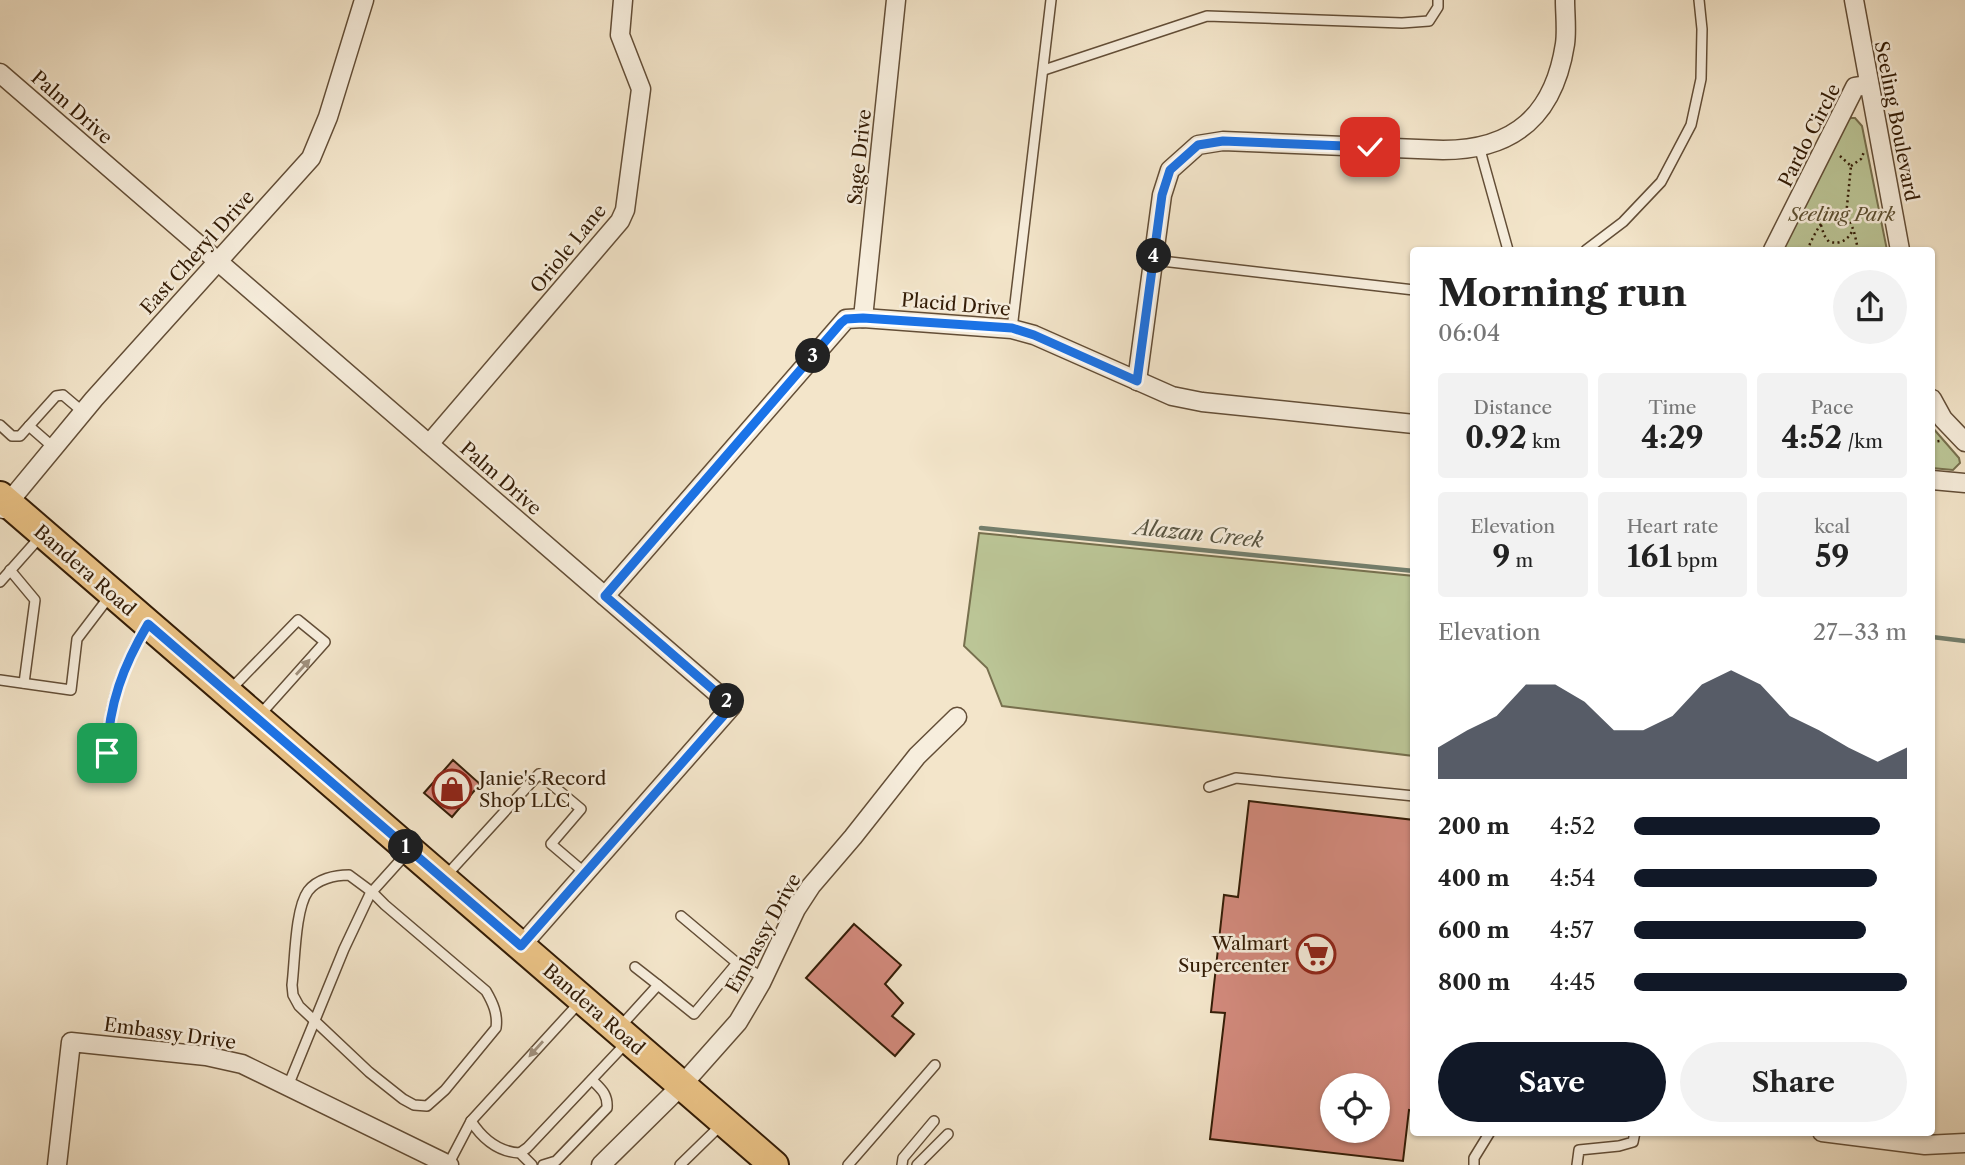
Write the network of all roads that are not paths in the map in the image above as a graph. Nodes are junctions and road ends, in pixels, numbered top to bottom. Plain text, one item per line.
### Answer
1 (364, 0) edge
2 (622, 0) edge
3 (896, 0) edge
4 (1052, 0) edge
5 (1438, 0) edge
6 (1565, 0) edge
7 (1699, 0) edge
8 (1854, 0) edge
9 (1044, 70) junction
10 (0, 73) edge
11 (1868, 86) junction
12 (1479, 146) junction
13 (1507, 247) edge
14 (1590, 247) edge
15 (1774, 247) edge
16 (1899, 247) edge
17 (1153, 260) junction
18 (217, 261) junction
19 (1410, 290) edge
20 (863, 318) junction
21 (1012, 328) junction
22 (1137, 381) junction
23 (1935, 404) edge
24 (83, 412) junction
25 (1410, 424) edge
26 (0, 425) edge
27 (29, 426) junction
28 (1965, 442) edge
29 (429, 444) junction
30 (53, 447) junction
31 (1935, 480) edge
32 (1965, 483) edge
33 (3, 504) edge
34 (43, 533) junction
35 (10, 570) junction
36 (0, 582) edge
37 (112, 593) junction
38 (605, 596) junction
39 (148, 624) junction
40 (0, 680) edge
41 (24, 683) junction
42 (228, 693) junction
43 (957, 717) dead end
44 (257, 718) junction
45 (110, 773) dead end
46 (1209, 787) dead end
47 (1410, 796) edge
48 (410, 850) junction
49 (585, 873) junction
50 (443, 879) junction
51 (372, 892) junction
52 (681, 916) dead end
53 (521, 946) junction
54 (737, 963) junction
55 (635, 967) dead end
56 (763, 976) junction
57 (658, 985) junction
58 (582, 999) junction
59 (315, 1020) junction
60 (624, 1034) junction
61 (934, 1065) dead end
62 (592, 1080) junction
63 (682, 1085) junction
64 (288, 1086) junction
65 (471, 1121) junction
66 (934, 1121) dead end
67 (724, 1122) junction
68 (948, 1134) dead end
69 (1488, 1136) edge
70 (1634, 1136) edge
71 (1854, 1136) edge
72 (1965, 1143) edge
73 (520, 1153) junction
74 (57, 1165) edge
75 (449, 1165) edge
76 (532, 1165) edge
77 (543, 1165) edge
78 (601, 1165) edge
79 (680, 1165) edge
80 (774, 1165) edge
81 (848, 1165) edge
82 (902, 1165) edge
83 (917, 1165) edge
84 (1474, 1165) edge
85 (1577, 1165) edge

1 - 18 street, East Cheryl Drive
2 - 29 street, Oriole Lane
3 - 20 street, Sage Drive
4 - 9 lane
5 - 9 lane
6 - 12 street
7 - 14 lane
8 - 11 street, Seeling Boulevard
9 - 21 lane
10 - 18 street, Palm Drive
11 - 15 street, Pardo Circle
11 - 16 street, Seeling Boulevard
12 - 13 lane
12 - 17 street
17 - 19 lane
17 - 22 street
18 - 24 street, East Cheryl Drive
18 - 29 street, Palm Drive
20 - 21 street, Placid Drive
20 - 38 street, Placid Drive
21 - 22 street, Placid Drive
22 - 25 street, Placid Drive
23 - 28 street
24 - 27 lane
24 - 30 street, East Cheryl Drive
26 - 27 lane
27 - 30 lane
29 - 38 street, Palm Drive
30 - 33 street, East Cheryl Drive
31 - 32 street
33 - 34 main road, Bandera Road
34 - 35 lane
34 - 37 main road, Bandera Road
35 - 36 lane
35 - 41 lane
37 - 39 main road, Bandera Road
37 - 41 lane
38 - 49 street, Palm Drive
39 - 42 main road, Bandera Road
39 - 45 lane
40 - 41 lane
42 - 44 main road, Bandera Road
44 -> 42 lane
43 - 56 street, Embassy Drive
44 - 48 main road, Bandera Road
46 - 47 lane
48 - 50 main road, Bandera Road
48 - 51 lane
49 - 50 lane
49 - 53 street, Palm Drive
50 - 53 main road, Bandera Road
51 - 59 lane
51 - 59 lane
51 - 59 lane
52 - 54 lane
53 - 58 main road, Bandera Road
54 - 56 lane
54 - 57 lane
55 - 57 lane
56 - 63 street, Embassy Drive
57 - 60 lane
58 - 60 main road, Bandera Road
58 -> 65 lane
59 - 64 lane
60 - 62 lane
60 - 63 main road, Bandera Road
61 - 81 lane
62 - 73 lane
62 - 77 lane
63 - 67 main road, Bandera Road
63 - 78 street, Embassy Drive
64 - 74 street, Embassy Drive
64 - 75 street, Embassy Drive
65 - 73 lane
65 - 75 lane
66 - 82 lane
67 - 79 lane
67 - 80 main road, Bandera Road
68 - 83 lane
69 - 84 lane
70 - 85 lane
71 - 72 street
73 - 76 lane

